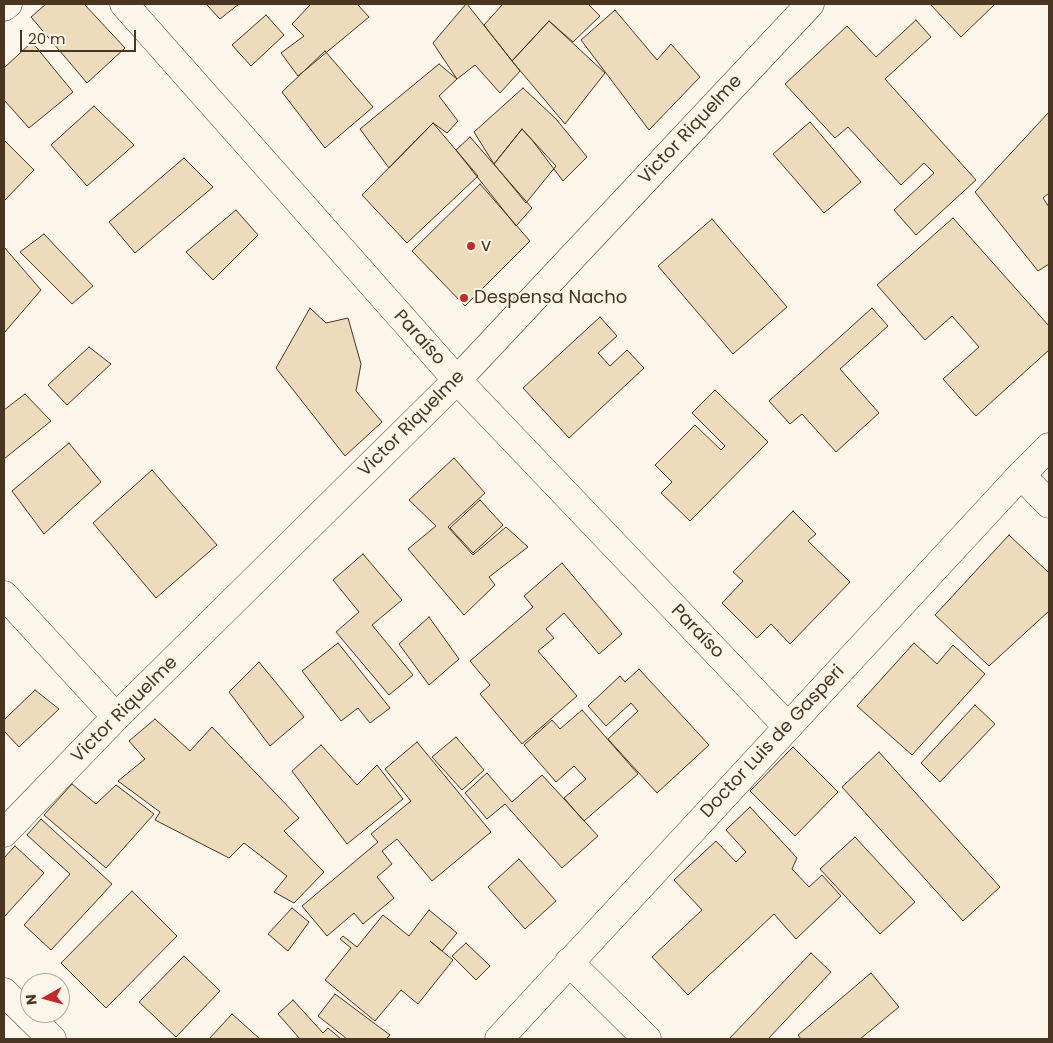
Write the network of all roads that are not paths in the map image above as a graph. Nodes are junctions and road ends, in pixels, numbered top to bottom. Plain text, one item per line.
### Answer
1 (8, 4) edge
2 (124, 4) edge
3 (810, 4) edge
4 (4, 7) edge
5 (457, 380) junction
6 (1049, 447) edge
7 (1021, 475) junction
8 (1049, 504) edge
9 (4, 595) edge
10 (116, 717) junction
11 (788, 727) junction
12 (4, 834) edge
13 (569, 962) junction
14 (4, 992) edge
15 (52, 1039) edge
16 (499, 1039) edge
17 (647, 1039) edge

1 - 4 street
2 - 5 street, Paraíso
3 - 5 street, Victor Riquelme
5 - 10 street, Victor Riquelme
5 - 11 street, Paraíso
6 - 7 street, Doctor Luis de Gasperi
7 - 8 street
7 - 11 street, Doctor Luis de Gasperi
9 - 10 street
10 - 12 street, Victor Riquelme
11 - 13 street, Doctor Luis de Gasperi
13 - 16 street, Doctor Luis de Gasperi
13 - 17 street
14 - 15 street

